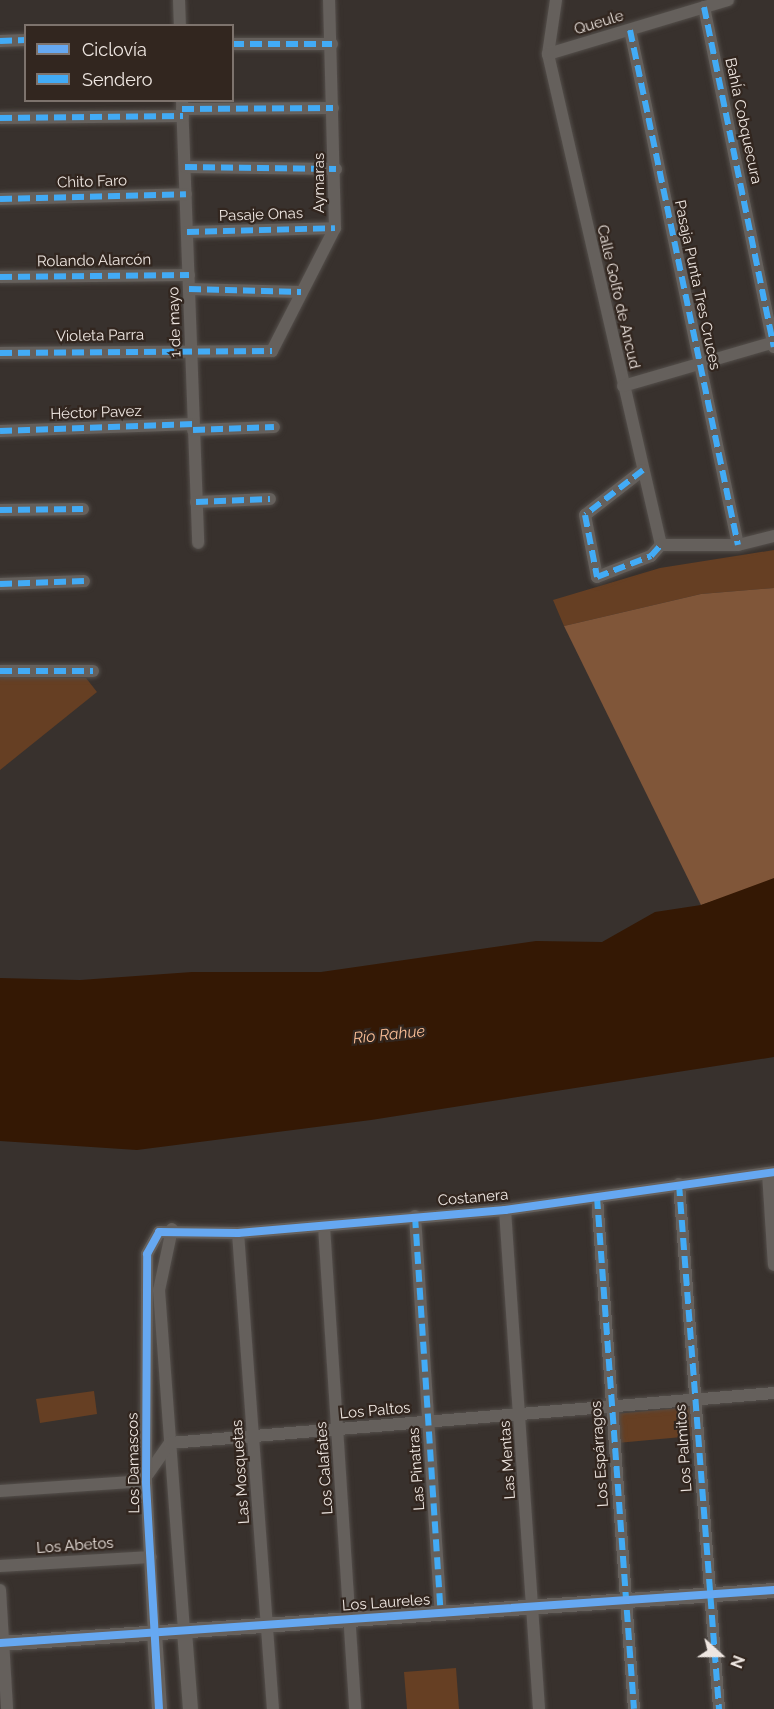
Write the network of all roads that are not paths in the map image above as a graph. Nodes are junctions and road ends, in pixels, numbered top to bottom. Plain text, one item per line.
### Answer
1 (179, 0) edge
2 (329, 0) edge
3 (556, 0) edge
4 (728, 0) edge
5 (704, 7) junction
6 (180, 24) edge
7 (630, 30) junction
8 (24, 40) edge
9 (0, 41) edge
10 (234, 44) edge
11 (332, 44) junction
12 (548, 54) junction
13 (183, 108) edge
14 (333, 108) junction
15 (0, 118) edge
16 (185, 167) junction
17 (336, 168) junction
18 (186, 194) junction
19 (0, 199) edge
20 (335, 228) junction
21 (187, 232) junction
22 (189, 275) junction
23 (0, 277) edge
24 (189, 289) junction
25 (301, 292) junction
26 (774, 344) edge
27 (191, 349) junction
28 (272, 351) joint
29 (0, 354) edge
30 (698, 364) junction
31 (623, 386) junction
32 (194, 427) junction
33 (274, 427) dead end
34 (0, 431) edge
35 (643, 470) junction
36 (270, 499) dead end
37 (196, 502) junction
38 (83, 509) dead end
39 (0, 510) edge
40 (774, 536) edge
41 (198, 543) dead end
42 (661, 545) junction
43 (738, 545) junction
44 (84, 581) dead end
45 (0, 584) edge
46 (0, 671) edge
47 (93, 671) dead end
48 (771, 1172) edge
49 (679, 1184) junction
50 (597, 1197) junction
51 (505, 1210) junction
52 (415, 1216) junction
53 (324, 1226) junction
54 (172, 1229) junction
55 (238, 1233) junction
56 (774, 1266) edge
57 (774, 1393) edge
58 (695, 1400) junction
59 (612, 1407) junction
60 (520, 1414) junction
61 (429, 1422) junction
62 (337, 1429) junction
63 (253, 1436) junction
64 (170, 1443) junction
65 (146, 1481) junction
66 (0, 1491) edge
67 (151, 1557) junction
68 (0, 1566) edge
69 (0, 1590) edge
70 (774, 1590) edge
71 (710, 1594) junction
72 (626, 1600) junction
73 (532, 1607) junction
74 (441, 1613) junction
75 (349, 1619) junction
76 (267, 1625) junction
77 (184, 1630) junction
78 (154, 1633) junction
79 (2, 1643) edge
80 (8, 1709) edge
81 (159, 1709) edge
82 (190, 1709) edge
83 (273, 1709) edge
84 (355, 1709) edge
85 (539, 1709) edge
86 (634, 1709) edge
87 (719, 1709) edge

1 - 6 street
2 - 11 street, Aymaras
3 - 12 street
4 - 5 street, Queule
5 - 7 street, Queule
5 - 26 street, BahÍa Cobquecura
7 - 12 street, Queule
7 - 30 street, Pasaja Punta Tres Cruces
8 - 9 street
10 - 11 street
11 - 14 street, Aymaras
12 - 31 street, Calle Golfo de Ancud
13 - 14 street
13 - 15 street
13 - 16 street, 1 de mayo
14 - 17 street, Aymaras
16 - 17 street
16 - 18 street, 1 de mayo
17 - 20 street, Aymaras
18 - 19 street, Chito Faro
18 - 21 street, 1 de mayo
20 - 21 street, Pasaje Onas
20 - 25 street, Aymaras
21 - 22 street, 1 de mayo
22 - 23 street, Rolando Alarcón
22 - 24 street, 1 de mayo
24 - 25 street
24 - 27 street, 1 de mayo
25 - 28 street, Aymaras
26 - 30 street
27 - 28 street, Violeta Parra
27 - 29 street, Violeta Parra
27 - 32 street, 1 de mayo
30 - 31 street
30 - 43 street, Pasaja Punta Tres Cruces
31 - 35 street, Calle Golfo de Ancud
32 - 33 street, Héctor Pavez
32 - 34 street, Héctor Pavez
32 - 37 street, 1 de mayo
35 - 42 street, Calle Golfo de Ancud
35 - 42 street
36 - 37 street
37 - 41 street, 1 de mayo
38 - 39 street
40 - 43 street
42 - 43 street
44 - 45 street
46 - 47 street
48 - 49 street, Costanera
48 - 56 street
49 - 50 street, Costanera
49 - 58 street, Los Palmitos
50 - 51 street, Costanera
50 - 59 street, Los Espárragos
51 - 52 street, Costanera
51 - 60 street, Las Mentas
52 - 53 street, Costanera
52 - 61 street, Las Pinatras
53 - 55 street, Costanera
53 - 62 street, Los Calafates
54 - 55 street, Costanera
54 - 64 street
54 - 65 street, Los Damascos
55 - 63 street, Las Mosquetas
57 - 58 street, Los Paltos
58 - 59 street, Los Paltos
58 - 71 street, Los Palmitos
59 - 60 street, Los Paltos
59 - 72 street, Los Espárragos
60 - 61 street, Los Paltos
60 - 73 street, Las Mentas
61 - 62 street, Los Paltos
61 - 74 street, Las Pinatras
62 - 63 street, Los Paltos
62 - 75 street, Los Calafates
63 - 64 street, Los Paltos
63 - 76 street, Las Mosquetas
64 - 65 street
64 - 77 street
65 - 66 street
65 - 67 street, Los Damascos
67 - 68 street, Los Abetos
67 - 78 street, Los Damascos
69 - 79 street
70 - 71 street, Los Laureles
71 - 72 street, Los Laureles
71 - 87 street, Los Palmitos
72 - 73 street, Los Laureles
72 - 86 street, Los Espárragos
73 - 74 street, Los Laureles
73 - 85 street, Las Mentas
74 - 75 street, Los Laureles
75 - 76 street, Los Laureles
75 - 84 street, Los Calafates
76 - 77 street, Los Laureles
76 - 83 street, Las Mosquetas
77 - 78 street, Los Laureles
77 - 82 street
78 - 79 street, Los Laureles
78 - 81 street, Los Damascos
79 - 80 street

